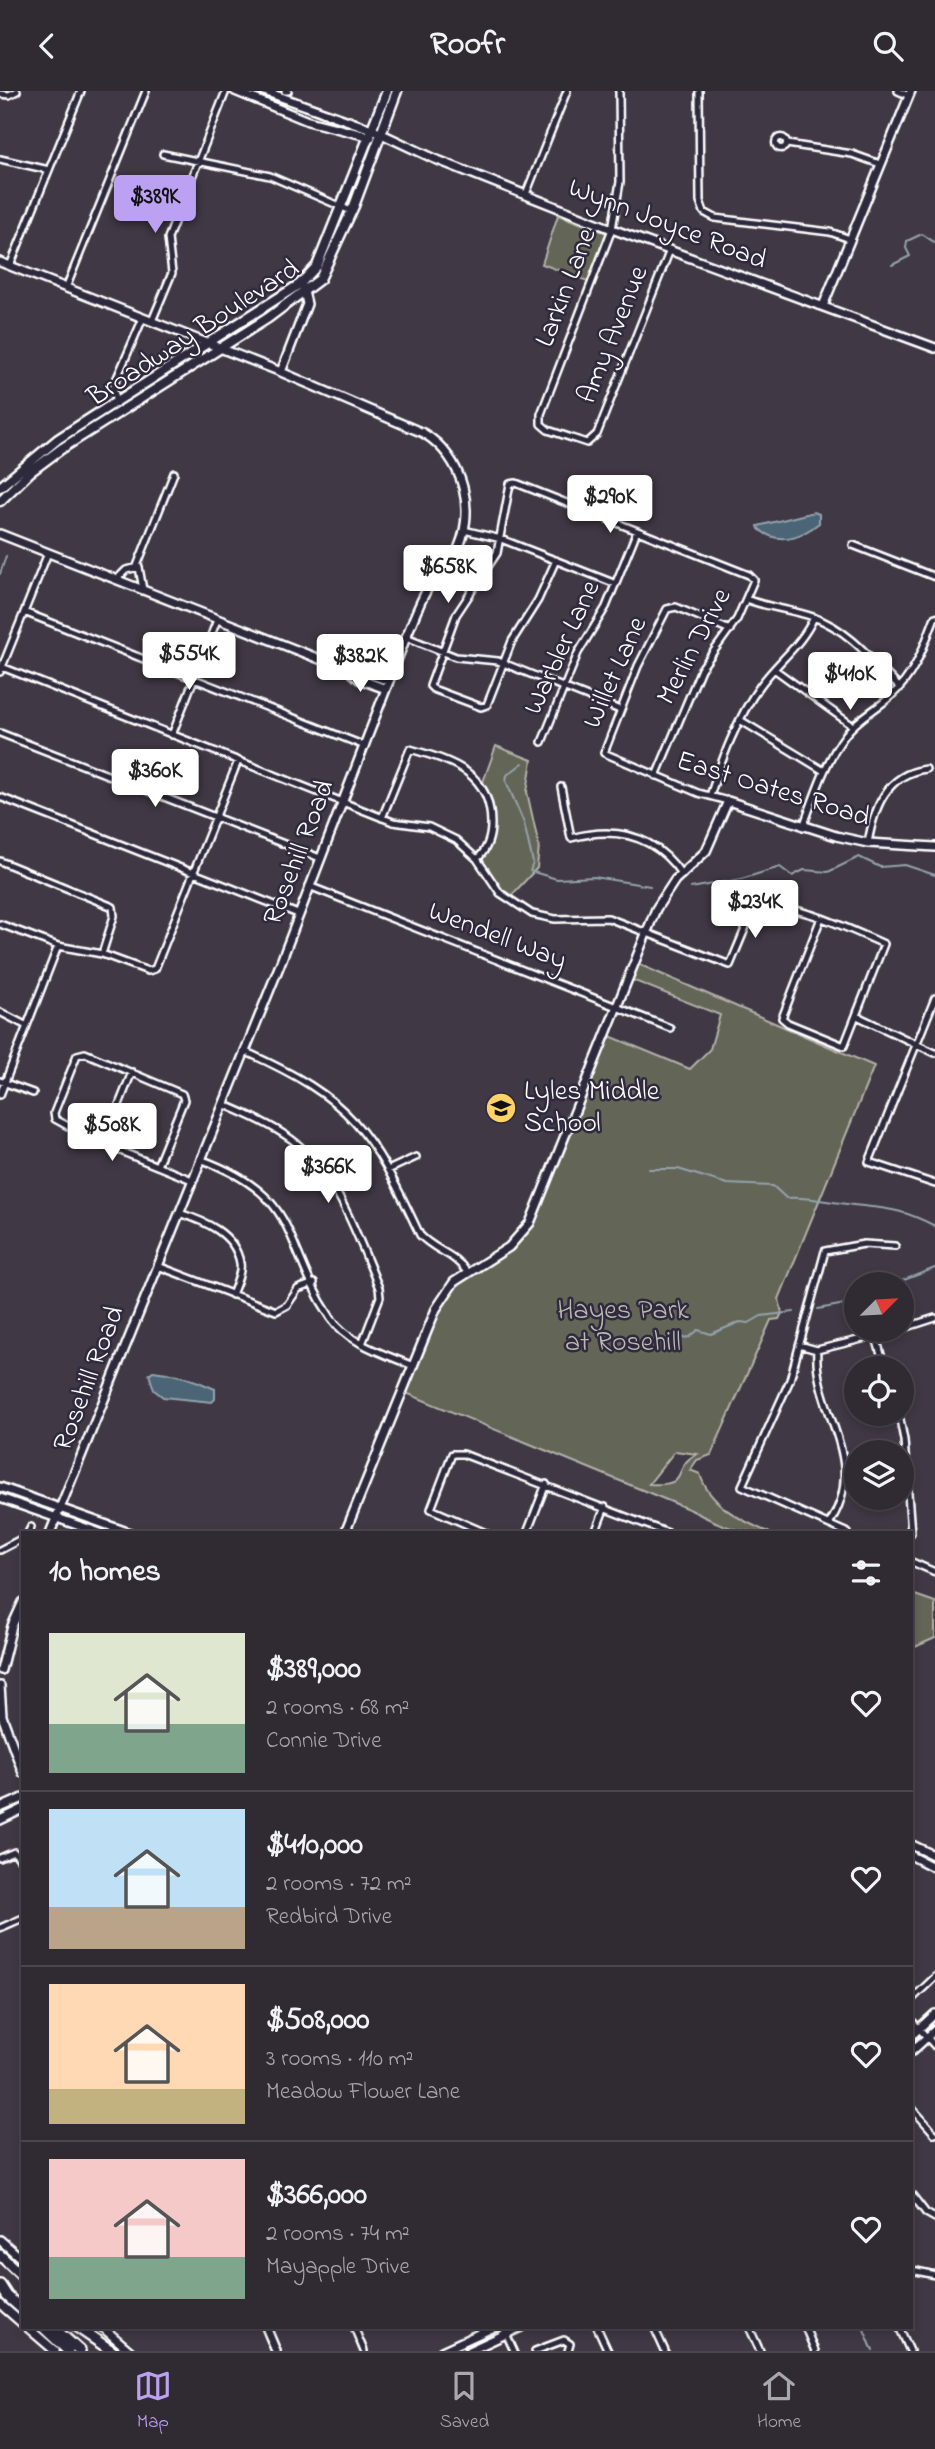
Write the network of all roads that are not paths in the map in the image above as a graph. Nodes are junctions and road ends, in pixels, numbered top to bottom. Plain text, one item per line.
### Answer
1 (17, 91) edge
2 (81, 91) edge
3 (135, 91) edge
4 (226, 91) edge
5 (235, 91) edge
6 (264, 91) edge
7 (387, 91) edge
8 (397, 91) edge
9 (567, 91) edge
10 (619, 91) edge
11 (699, 91) edge
12 (898, 91) edge
13 (145, 93) edge
14 (910, 93) edge
15 (0, 94) edge
16 (297, 104) junction
17 (292, 114) junction
18 (370, 132) junction
19 (381, 137) junction
20 (787, 144) dead end
21 (163, 154) dead end
22 (0, 159) edge
23 (198, 160) junction
24 (880, 164) junction
25 (49, 170) junction
26 (526, 194) junction
27 (341, 206) junction
28 (351, 211) junction
29 (612, 229) junction
30 (850, 239) junction
31 (670, 250) junction
32 (0, 262) edge
33 (10, 266) junction
34 (300, 284) junction
35 (66, 288) junction
36 (306, 292) junction
37 (823, 306) junction
38 (143, 318) junction
39 (152, 321) junction
40 (210, 343) junction
41 (221, 347) junction
42 (935, 348) edge
43 (281, 372) junction
44 (120, 405) junction
45 (597, 435) joint
46 (174, 473) dead end
47 (0, 488) edge
48 (0, 501) edge
49 (464, 530) junction
50 (637, 531) junction
51 (0, 534) edge
52 (501, 539) junction
53 (853, 545) dead end
54 (48, 553) junction
55 (556, 560) junction
56 (137, 566) junction
57 (935, 577) edge
58 (117, 580) junction
59 (616, 584) junction
60 (143, 590) junction
61 (746, 599) junction
62 (24, 612) junction
63 (814, 617) junction
64 (935, 617) edge
65 (217, 619) junction
66 (730, 630) junction
67 (406, 638) junction
68 (927, 638) junction
69 (935, 642) edge
70 (443, 652) junction
71 (503, 664) junction
72 (774, 669) junction
73 (1, 670) edge
74 (194, 679) junction
75 (388, 685) junction
76 (564, 688) junction
77 (900, 688) junction
78 (620, 710) junction
79 (740, 720) junction
80 (853, 726) junction
81 (0, 733) edge
82 (172, 735) junction
83 (542, 743) dead end
84 (365, 746) junction
85 (604, 753) joint
86 (238, 761) junction
87 (926, 769) dead end
88 (824, 771) junction
89 (656, 776) junction
90 (561, 787) dead end
91 (710, 796) junction
92 (0, 797) edge
93 (728, 801) junction
94 (342, 802) junction
95 (216, 818) junction
96 (382, 818) junction
97 (803, 827) junction
98 (868, 843) junction
99 (935, 847) edge
100 (320, 858) junction
101 (477, 859) junction
102 (0, 861) edge
103 (194, 873) junction
104 (682, 874) junction
105 (309, 886) junction
106 (298, 914) junction
107 (821, 918) junction
108 (0, 924) edge
109 (647, 932) junction
110 (58, 946) junction
111 (102, 954) junction
112 (935, 998) edge
113 (618, 1007) junction
114 (0, 1012) edge
115 (857, 1017) junction
116 (26, 1025) junction
117 (670, 1028) dead end
118 (917, 1045) junction
119 (244, 1051) junction
120 (935, 1053) edge
121 (132, 1072) junction
122 (2, 1081) edge
123 (33, 1093) dead end
124 (0, 1095) edge
125 (223, 1104) junction
126 (103, 1145) junction
127 (416, 1157) dead end
128 (201, 1159) junction
129 (157, 1166) junction
130 (388, 1170) junction
131 (192, 1179) junction
132 (935, 1184) edge
133 (179, 1213) junction
134 (895, 1246) dead end
135 (158, 1266) junction
136 (467, 1272) junction
137 (314, 1283) junction
138 (232, 1295) junction
139 (935, 1318) edge
140 (914, 1325) edge
141 (853, 1342) edge
142 (362, 1344) junction
143 (799, 1345) junction
144 (817, 1350) junction
145 (413, 1366) junction
146 (901, 1426) edge
147 (546, 1484) junction
148 (0, 1487) edge
149 (0, 1498) edge
150 (605, 1507) junction
151 (62, 1509) junction
152 (57, 1518) junction
153 (829, 1524) junction
154 (52, 1531) edge
155 (94, 1531) edge
156 (124, 1531) edge
157 (346, 1531) edge
158 (481, 1531) edge
159 (528, 1531) edge
160 (596, 1531) edge
161 (663, 1531) edge
162 (844, 1531) edge
163 (911, 1531) edge
164 (21, 1539) edge
165 (0, 1550) edge
166 (913, 1562) edge
167 (935, 1572) edge
168 (21, 1606) edge
169 (1, 1670) edge
170 (0, 1684) edge
171 (21, 1768) edge
172 (21, 1799) edge
173 (0, 1808) edge
174 (21, 1810) edge
175 (0, 1820) edge
176 (913, 1845) edge
177 (935, 1856) edge
178 (913, 1857) edge
179 (0, 1858) edge
180 (21, 1861) edge
181 (935, 1868) edge
182 (21, 1919) edge
183 (0, 1927) edge
184 (935, 1977) edge
185 (913, 1998) edge
186 (935, 2014) edge
187 (913, 2022) edge
188 (919, 2029) junction
189 (935, 2030) edge
190 (913, 2034) edge
191 (927, 2037) junction
192 (935, 2046) edge
193 (913, 2050) edge
194 (913, 2109) edge
195 (935, 2134) edge
196 (913, 2197) edge
197 (935, 2218) edge
198 (0, 2240) edge
199 (0, 2255) edge
200 (21, 2258) edge
201 (0, 2263) edge
202 (913, 2270) edge
203 (935, 2275) edge
204 (21, 2278) edge
205 (21, 2279) edge
206 (0, 2283) edge
207 (21, 2300) edge
208 (0, 2304) edge
209 (21, 2308) edge
210 (21, 2321) edge
211 (29, 2329) edge
212 (45, 2329) edge
213 (55, 2329) edge
214 (78, 2329) edge
215 (79, 2329) edge
216 (104, 2329) edge
217 (267, 2329) edge
218 (355, 2329) edge
219 (490, 2329) edge
220 (598, 2329) edge
221 (655, 2329) edge
222 (750, 2329) edge
223 (806, 2329) edge
224 (901, 2329) edge
225 (505, 2331) edge
226 (55, 2351) edge
227 (68, 2351) edge
228 (80, 2351) edge
229 (104, 2351) edge
230 (112, 2351) edge
231 (130, 2351) edge
232 (276, 2351) edge
233 (364, 2351) edge
234 (442, 2351) edge
235 (469, 2351) edge
236 (514, 2351) edge
237 (535, 2351) edge
238 (568, 2351) edge
239 (608, 2351) edge
240 (665, 2351) edge
241 (760, 2351) edge
242 (815, 2351) edge
243 (910, 2351) edge

1 - 15 street
2 - 25 street
3 - 13 street
4 - 23 street
5 - 17 street, Wynn Joyce Road
6 - 16 street, Wynn Joyce Road
7 - 18 main road, Broadway Boulevard
8 - 19 main road, Broadway Boulevard
9 - 26 street
10 - 29 street, Larkin Lane
11 - 30 street
12 - 14 street
13 - 35 street
14 - 24 street
16 - 17 street
16 - 18 street, Wynn Joyce Road
17 - 18 street, Wynn Joyce Road
18 - 19 street, Wynn Joyce Road
18 - 27 main road, Broadway Boulevard
19 - 26 street, Wynn Joyce Road
19 - 28 main road, Broadway Boulevard
20 - 24 street
21 - 23 street
22 - 25 street
23 - 27 street
23 - 39 street
24 - 30 street
25 - 33 street
26 - 29 street, Wynn Joyce Road
27 - 28 street
27 - 34 main road, Broadway Boulevard
28 - 36 main road, Broadway Boulevard
29 - 31 street, Wynn Joyce Road
29 - 45 street, Larkin Lane
30 - 37 street
31 - 37 street, Wynn Joyce Road
31 - 45 street, Amy Avenue
32 - 33 street, Rosehill Road
33 - 35 street, Rosehill Road
34 - 36 street
34 - 40 main road, Broadway Boulevard
35 - 38 street, Rosehill Road
36 - 41 main road, Broadway Boulevard
36 - 43 street
37 - 42 street, Wynn Joyce Road
38 - 39 street, Rosehill Road
38 - 44 street
39 - 40 street, Rosehill Road
40 - 41 street, Rosehill Road
40 - 44 main road, Broadway Boulevard
41 - 43 street, Rosehill Road
41 - 44 main road, Broadway Boulevard
43 - 49 street, Rosehill Road
44 - 47 main road, Broadway Boulevard
44 - 48 main road, Broadway Boulevard
46 - 56 street
49 - 52 street
49 - 67 street, Rosehill Road
50 - 52 street
50 - 59 street, Warbler Lane
50 - 61 street, Merlin Drive
51 - 54 street
52 - 55 street
52 - 70 street
53 - 57 street
54 - 58 street
54 - 62 street
55 - 59 street
55 - 71 street
56 - 58 street
56 - 60 street
58 - 60 street
59 - 76 street, Warbler Lane
60 - 65 street
61 - 63 street
61 - 66 street, Merlin Drive
62 - 73 street
62 - 74 street
63 - 72 street
63 - 77 street
64 - 68 street
65 - 74 street
65 - 75 street
66 - 78 street, Willet Lane
66 - 89 street, Merlin Drive
67 - 70 street
67 - 75 street, Rosehill Road
68 - 69 street
68 - 77 street
70 - 71 street
70 - 71 street
71 - 76 street
72 - 79 street
72 - 80 street
73 - 82 street
74 - 82 street
74 - 84 street
75 - 84 street, Rosehill Road
76 - 78 street
76 - 83 street, Warbler Lane
77 - 80 street
78 - 85 street, Willet Lane
79 - 88 street
79 - 91 street
80 - 88 street
81 - 95 street
82 - 86 street
84 - 94 street, Rosehill Road
85 - 89 street, East Oates Road
86 - 94 street
86 - 95 street
87 - 98 street
88 - 97 street
89 - 91 street, East Oates Road
90 - 104 street
91 - 93 street, East Oates Road
92 - 103 street
93 - 97 street, East Oates Road
93 - 104 street
94 - 96 street
94 - 100 street, Rosehill Road
95 - 100 street
95 - 103 street
96 - 101 street
96 - 101 street
97 - 98 street, East Oates Road
98 - 99 street, East Oates Road
100 - 105 street, Rosehill Road
101 - 109 street
102 - 111 street
103 - 106 street
103 - 111 street
104 - 109 street
105 - 106 street, Rosehill Road
105 - 113 street, Wendell Way
106 - 119 street, Rosehill Road
107 - 109 street
107 - 115 street
107 - 115 street
108 - 110 street
109 - 113 street
110 - 111 street
110 - 116 street
112 - 118 street
113 - 117 street, Wendell Way
113 - 136 street
114 - 116 street
115 - 118 street
116 - 122 street
118 - 120 street
118 - 132 street
119 - 125 street, Rosehill Road
119 - 130 street
121 - 126 street
121 - 126 street
121 - 129 street
122 - 123 street
122 - 124 street
125 - 128 street, Rosehill Road
125 - 142 street
126 - 129 street
127 - 130 street
128 - 131 street, Rosehill Road
128 - 137 street
129 - 131 street
130 - 136 street
131 - 133 street, Rosehill Road
133 - 135 street, Rosehill Road
133 - 138 street
134 - 143 street
135 - 138 street
135 - 151 street, Rosehill Road
136 - 145 street
137 - 138 street
137 - 142 street
139 - 140 street
141 - 144 street
142 - 145 street
143 - 144 street
143 - 153 street
144 - 153 street
145 - 157 street
146 - 163 street
147 - 150 street
147 - 158 street
147 - 159 street
148 - 151 street
149 - 152 street
150 - 160 street
150 - 161 street
151 - 152 street, Rosehill Road
151 - 156 street
152 - 154 street, Rosehill Road
152 - 155 street
153 - 162 street
164 - 165 street
166 - 167 street
168 - 169 street
169 - 170 street
170 - 171 street
172 - 173 street
174 - 175 street
176 - 177 street
178 - 181 street
179 - 180 street
182 - 183 street
184 - 185 street
186 - 188 street
187 - 188 street
188 - 190 street
188 - 191 street
189 - 191 street
191 - 192 street
191 - 193 street
194 - 195 street
196 - 197 street
198 - 200 street
199 - 204 highway
201 - 205 highway
202 - 203 street
206 - 207 highway
206 - 209 highway
208 - 210 street
211 - 226 street
212 - 227 highway
213 - 228 highway
214 - 229 highway
215 - 230 highway
216 - 231 street
217 - 232 street
218 - 233 street
219 - 234 street
220 - 239 street
221 - 240 street
222 - 241 street
223 - 242 street
224 - 243 street
225 - 235 street
225 - 236 street
237 - 238 street

